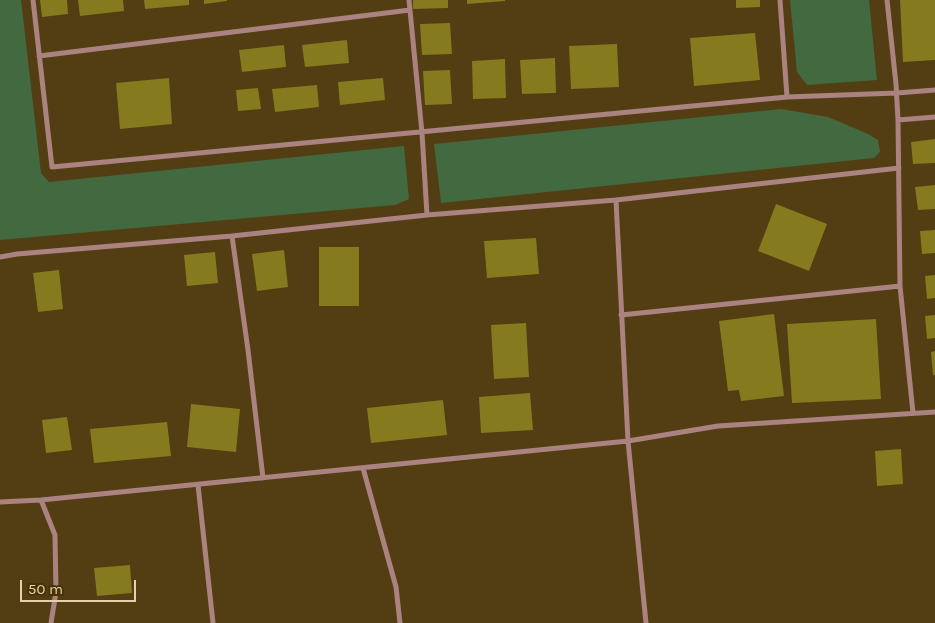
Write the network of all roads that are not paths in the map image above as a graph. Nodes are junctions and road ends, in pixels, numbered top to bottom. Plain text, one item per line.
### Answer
1 (33, 0) edge
2 (409, 0) edge
3 (780, 0) edge
4 (887, 0) edge
5 (410, 10) junction
6 (39, 56) junction
7 (935, 90) edge
8 (896, 93) junction
9 (787, 97) junction
10 (935, 117) edge
11 (898, 120) junction
12 (422, 132) junction
13 (899, 168) junction
14 (616, 200) junction
15 (427, 215) junction
16 (232, 236) junction
17 (0, 257) edge
18 (900, 286) junction
19 (621, 315) junction
20 (935, 412) edge
21 (913, 413) junction
22 (628, 441) junction
23 (363, 468) junction
24 (263, 478) junction
25 (198, 485) junction
26 (41, 500) junction
27 (0, 502) edge
28 (51, 623) edge
29 (213, 623) edge
30 (400, 623) edge
31 (646, 623) edge

1 - 6 street
2 - 5 street
3 - 9 street
4 - 8 street
5 - 6 street
5 - 12 street
6 - 12 street
7 - 8 street
8 - 9 street
8 - 11 street
9 - 12 street
10 - 11 street
11 - 13 street
12 - 15 street
13 - 14 street
13 - 18 street
14 - 15 street
14 - 19 street
15 - 16 street
16 - 17 street
16 - 24 street
18 - 19 street
18 - 21 street
19 - 22 street
20 - 21 street
21 - 22 street
22 - 23 street
22 - 31 street
23 - 24 street
23 - 30 street
24 - 25 street
25 - 26 street
25 - 29 street
26 - 27 street
26 - 28 street

